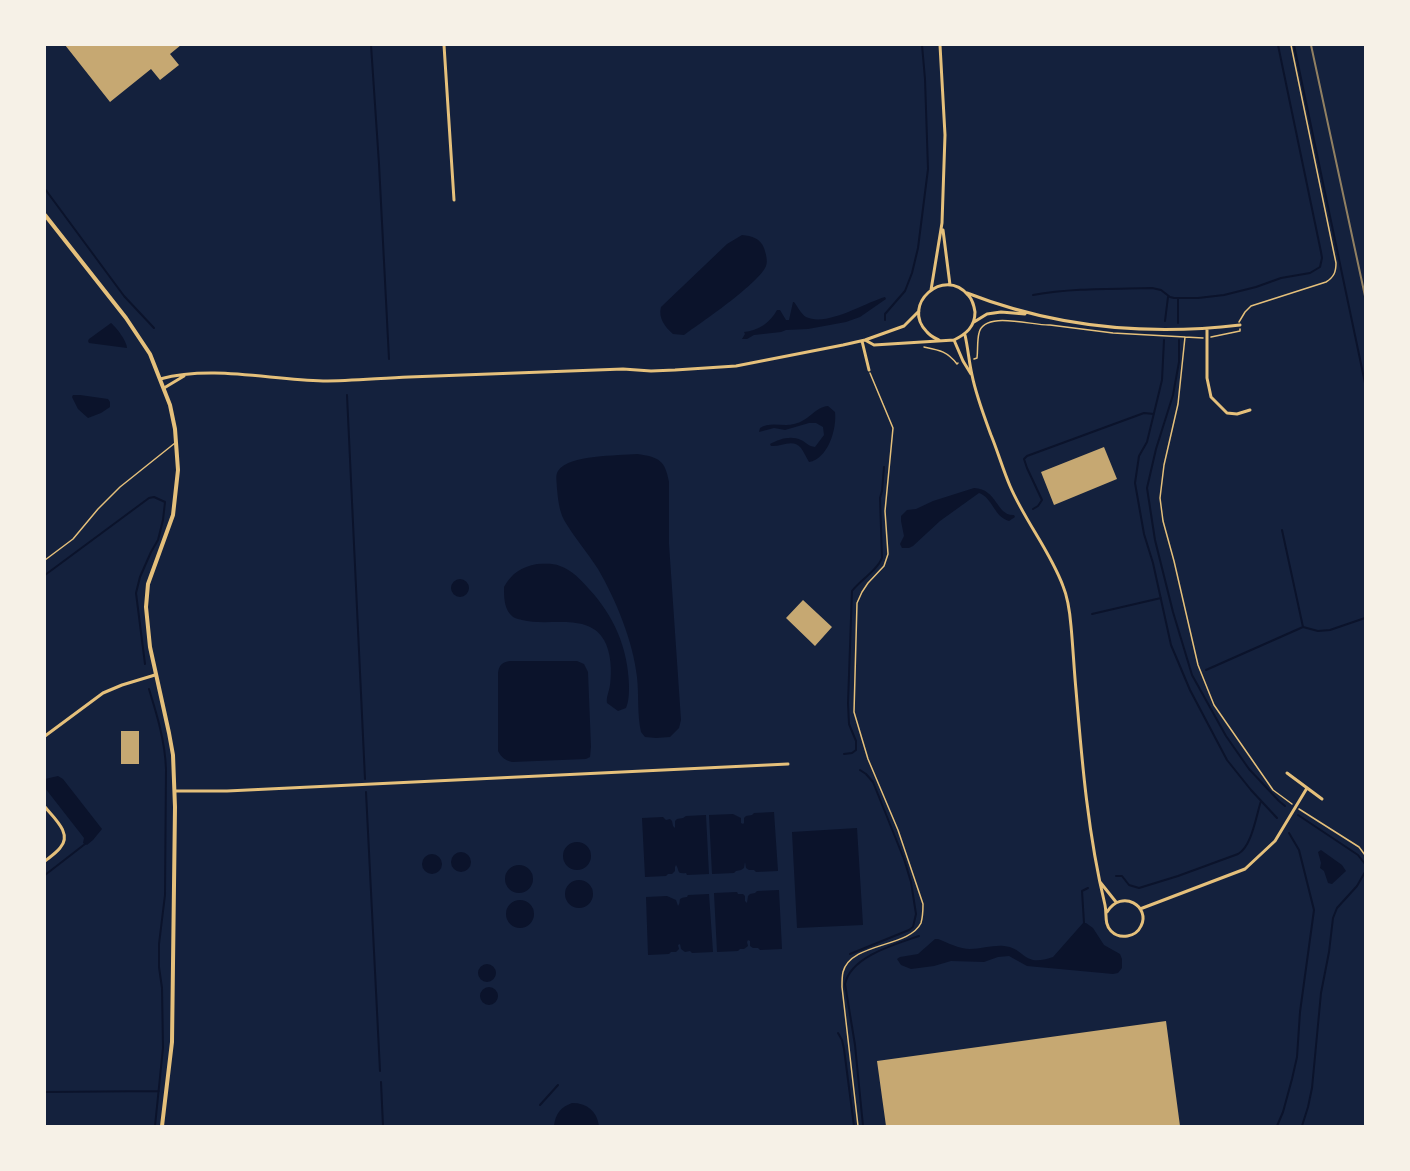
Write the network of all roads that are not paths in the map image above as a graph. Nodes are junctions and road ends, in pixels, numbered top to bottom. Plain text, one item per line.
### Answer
1 (444, 45) edge
2 (940, 45) edge
3 (454, 200) dead end
4 (45, 215) edge
5 (942, 222) junction
6 (950, 285) junction
7 (931, 290) junction
8 (966, 293) junction
9 (919, 311) junction
10 (1029, 314) junction
11 (974, 322) junction
12 (1240, 325) road end
13 (1207, 329) junction
14 (965, 335) junction
15 (863, 340) junction
16 (939, 340) junction
17 (954, 340) junction
18 (869, 370) road end
19 (184, 375) junction
20 (972, 375) junction
21 (160, 379) junction
22 (164, 388) junction
23 (1250, 411) dead end
24 (176, 442) junction
25 (45, 560) edge
26 (155, 675) junction
27 (45, 736) edge
28 (788, 764) dead end
29 (1287, 773) dead end
30 (1307, 788) junction
31 (175, 791) junction
32 (1322, 799) dead end
33 (45, 807) edge
34 (45, 861) edge
35 (1099, 880) junction
36 (1116, 902) junction
37 (1140, 909) junction
38 (1107, 912) junction
39 (162, 1126) edge

1 - 3 street
2 - 5 street
4 - 21 street
5 - 6 street
5 - 7 street
6 - 7 street
6 - 8 street
7 - 9 street
8 - 10 street
8 - 11 street
9 - 15 street
9 - 16 street
10 - 11 street
10 - 13 street
11 - 14 street
12 - 13 street
13 - 23 street
14 - 17 street
14 - 20 street
15 - 16 street
15 - 18 street
15 - 19 street
16 - 17 street
17 - 20 street
19 - 21 street
19 - 22 street
20 - 35 street
21 - 22 street
22 - 24 street
24 - 25 lane
24 - 26 street
26 - 27 street
26 - 31 street
28 - 31 street
29 - 30 street
30 - 32 street
30 - 37 street
31 - 39 street
33 - 34 street
35 - 36 street
35 - 38 street
36 - 37 street
36 - 38 street
37 - 38 street

